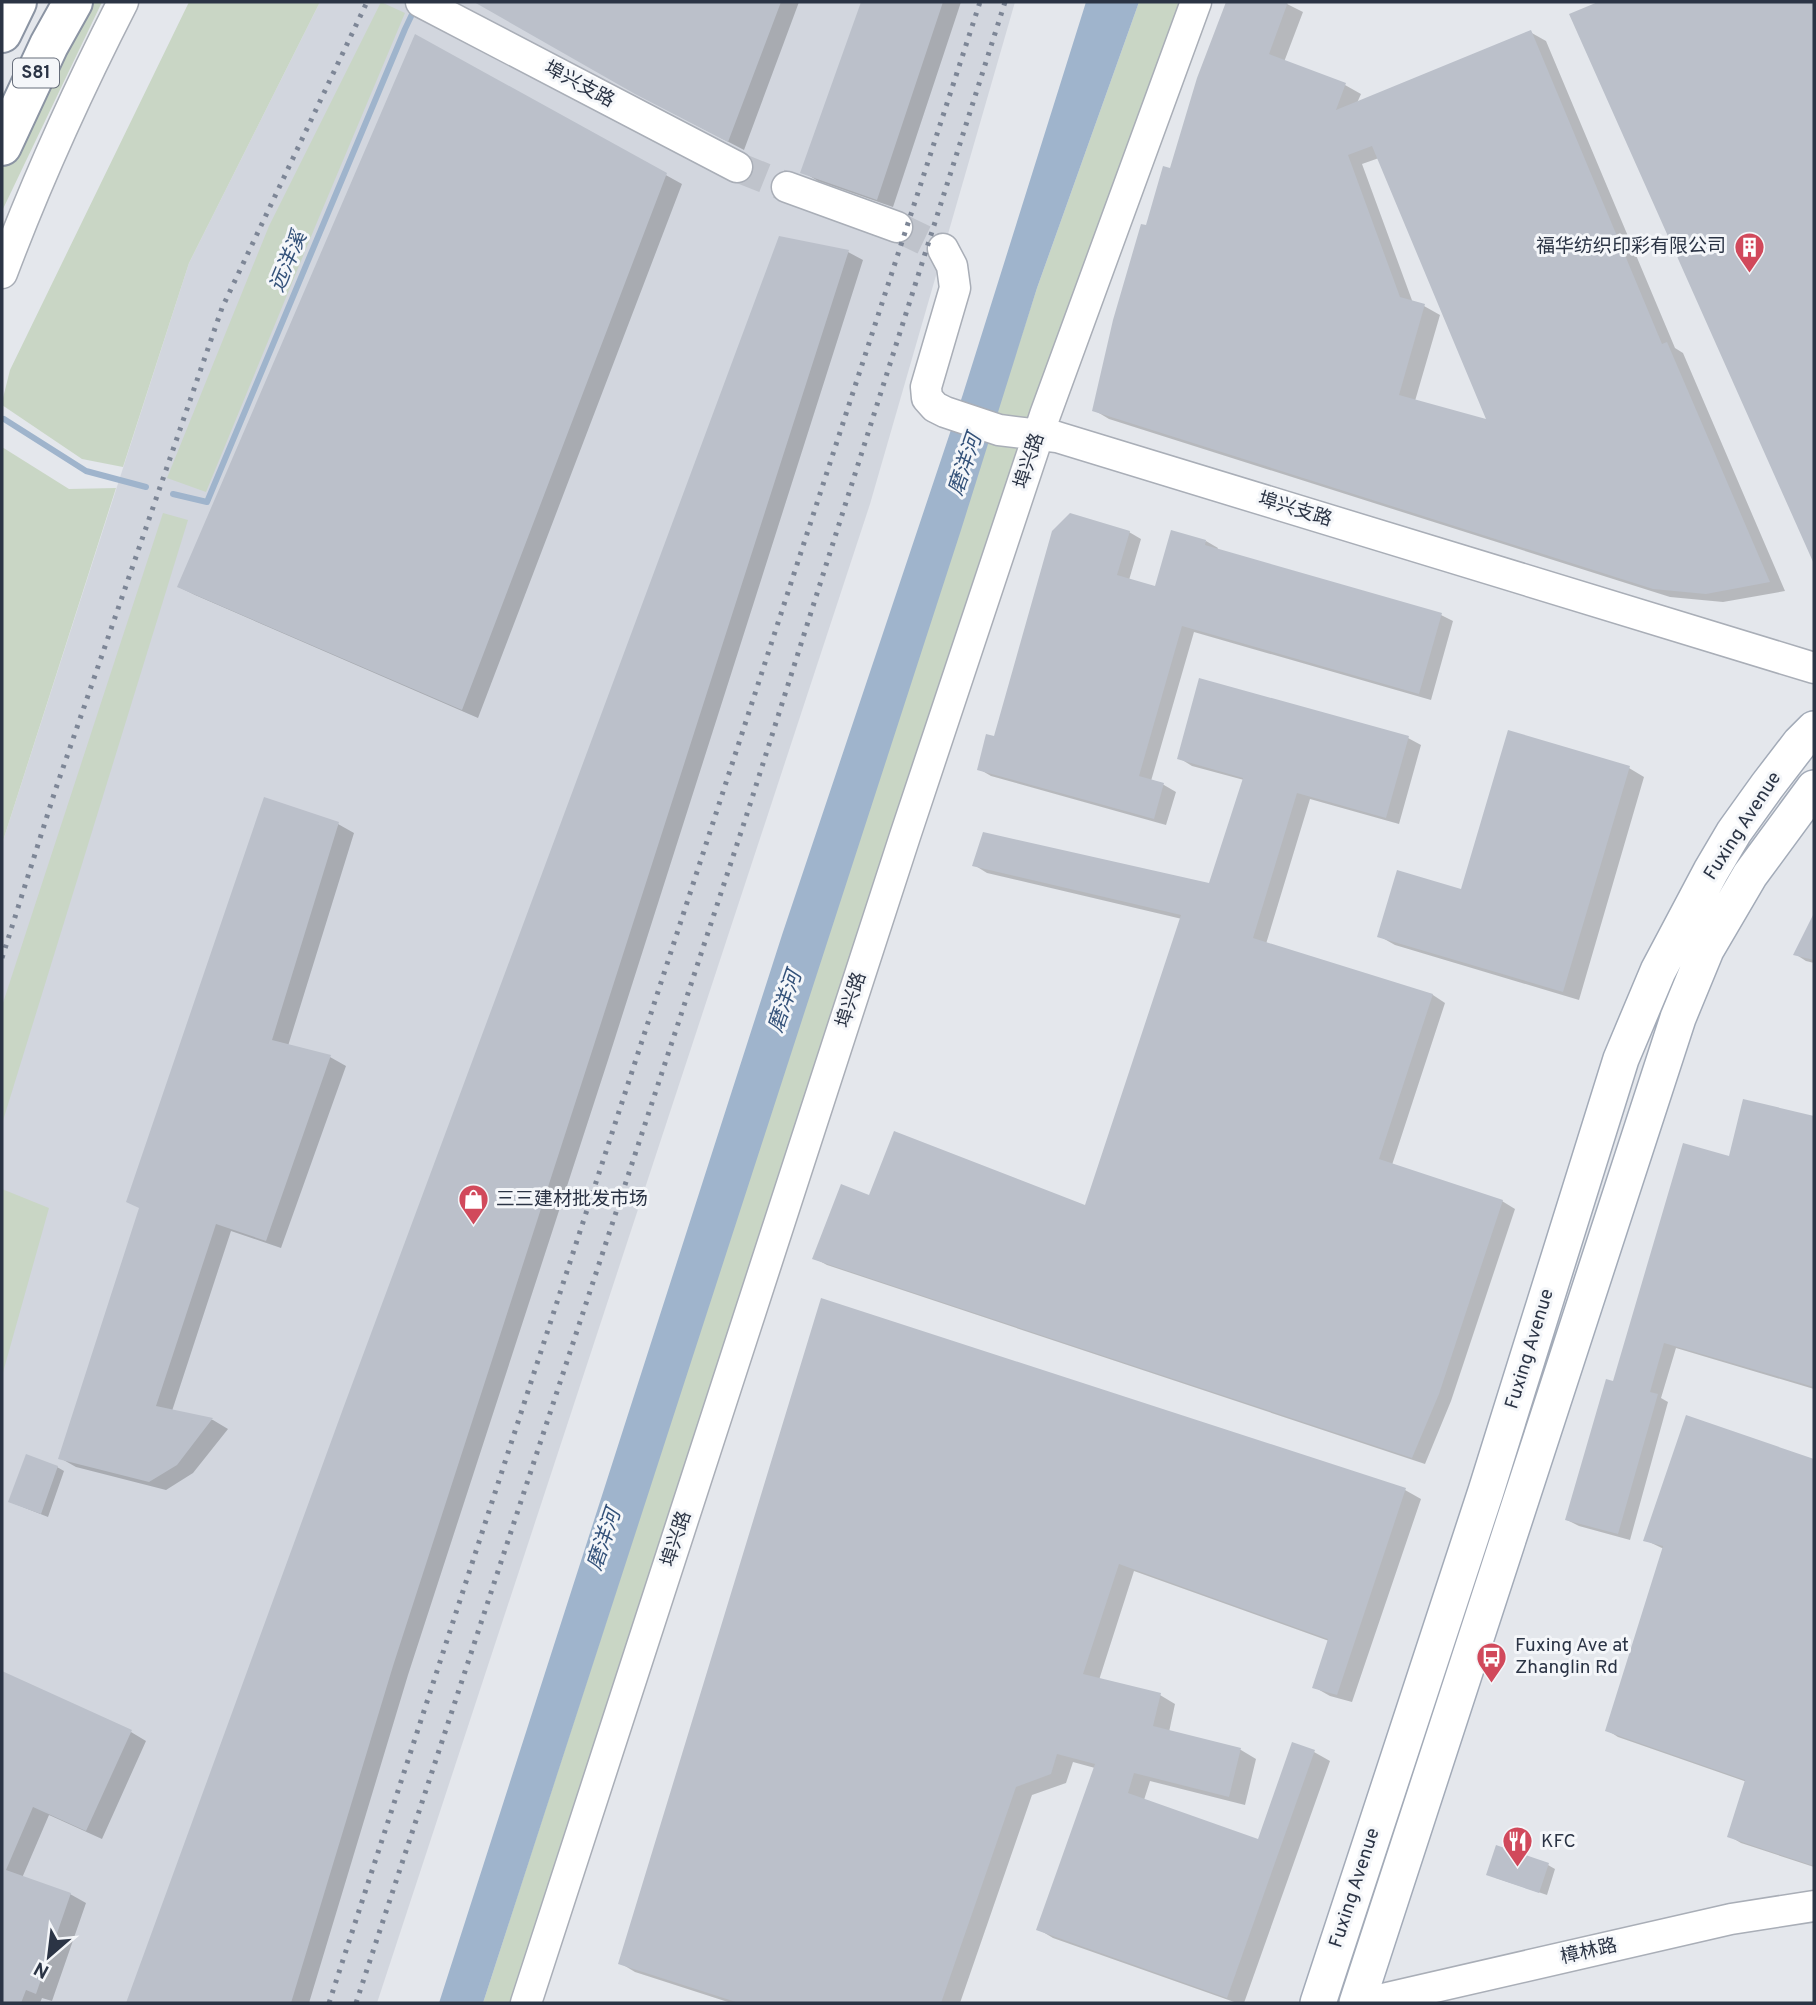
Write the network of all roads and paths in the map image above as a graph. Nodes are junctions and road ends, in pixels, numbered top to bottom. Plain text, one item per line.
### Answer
1 (17, 2) edge
2 (72, 2) edge
3 (123, 2) edge
4 (1196, 2) edge
5 (427, 5) edge
6 (2, 33) edge
7 (2, 146) edge
8 (737, 167) tunnel mouth
9 (787, 187) tunnel mouth
10 (897, 227) tunnel mouth
11 (943, 249) dead end
12 (2, 273) edge
13 (1038, 436) junction
14 (1814, 668) edge
15 (1814, 729) edge
16 (1814, 788) edge
17 (1814, 1906) edge
18 (526, 2003) edge
19 (1318, 2003) edge
20 (1357, 2003) edge
21 (1365, 2003) edge

1 - 6 highway, S81
2 - 7 highway, S81
3 - 12 street
4 - 13 street, 埠兴路
5 - 8 street, 埠兴支路
9 - 10 street
11 - 13 street, 埠兴支路
13 - 14 street, 埠兴支路
13 - 18 street, 埠兴路
15 - 19 main road, Fuxing Avenue
16 - 20 main road, Fuxing Avenue
17 - 21 street, 樟林路

